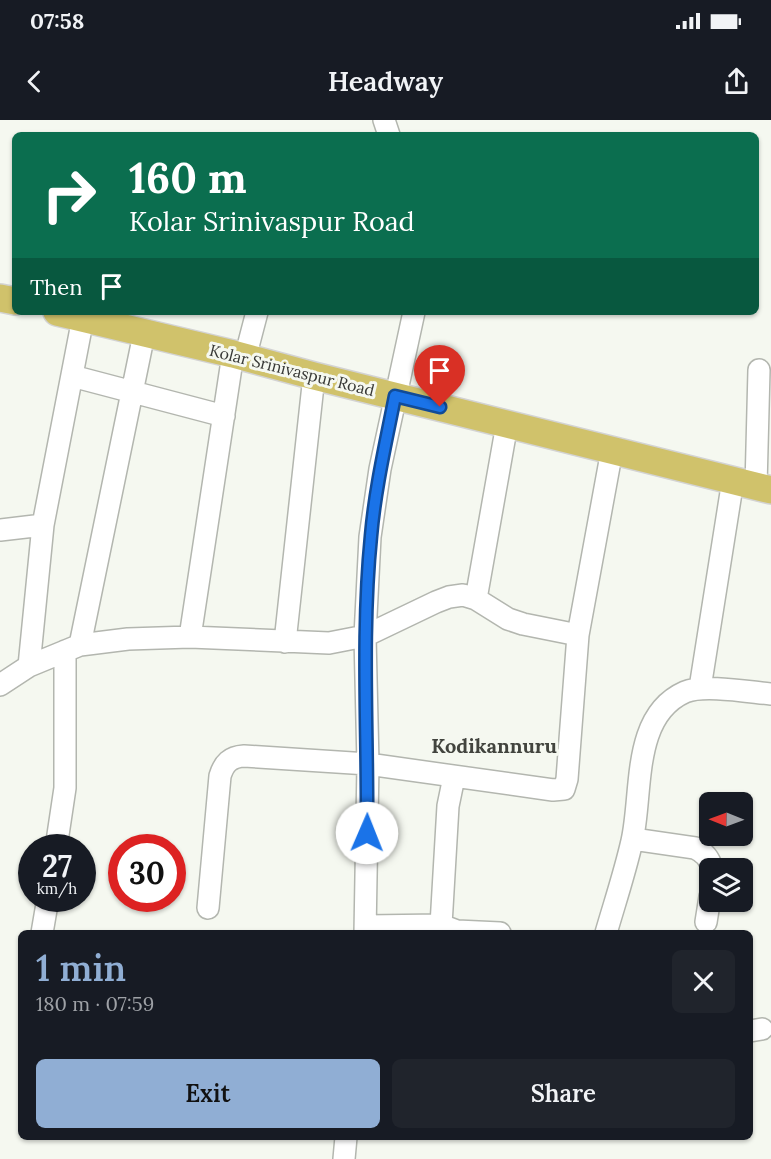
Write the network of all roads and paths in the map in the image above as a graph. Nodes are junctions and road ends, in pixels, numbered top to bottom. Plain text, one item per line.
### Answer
1 (70, 315) edge
2 (256, 315) edge
3 (413, 315) edge
4 (144, 333) junction
5 (239, 356) junction
6 (759, 370) dead end
7 (72, 376) junction
8 (314, 376) junction
9 (133, 391) junction
10 (395, 396) junction
11 (224, 416) junction
12 (507, 424) junction
13 (612, 450) junction
14 (753, 485) edge
15 (42, 525) junction
16 (0, 530) edge
17 (476, 599) junction
18 (578, 635) junction
19 (365, 636) junction
20 (190, 637) junction
21 (285, 642) junction
22 (72, 648) junction
23 (30, 666) junction
24 (0, 685) edge
25 (700, 688) junction
26 (771, 694) edge
27 (368, 764) junction
28 (454, 777) junction
29 (58, 834) edge
30 (633, 839) junction
31 (708, 858) edge
32 (208, 908) dead end
33 (46, 912) edge
34 (708, 912) edge
35 (706, 922) dead end
36 (441, 925) junction
37 (366, 929) edge
38 (43, 930) edge
39 (454, 930) edge
40 (607, 930) edge
41 (346, 1140) edge
42 (344, 1159) edge

1 - 4 main road, Kolar Srinivaspur Road
1 - 7 street
2 - 5 street
3 - 10 street
4 - 5 main road, Kolar Srinivaspur Road
4 - 9 street
5 - 8 main road, Kolar Srinivaspur Road
5 - 11 street
6 - 14 street
7 - 9 street
7 - 15 street
8 - 10 main road, Kolar Srinivaspur Road
8 - 21 street
9 - 11 street
9 - 22 street
10 - 12 main road, Kolar Srinivaspur Road
10 - 19 street
11 - 20 street
12 - 13 main road, Kolar Srinivaspur Road
12 - 17 street
13 - 14 main road, Kolar Srinivaspur Road
13 - 18 street
14 - 25 street
15 - 16 street
15 - 23 street
17 - 18 street
17 - 19 street
18 - 28 street
19 - 21 street
19 - 27 street
20 - 21 street
20 - 22 street
22 - 23 street
22 - 29 street
23 - 24 street
25 - 26 street
25 - 30 street
27 - 28 street
27 - 32 street
27 - 37 street
28 - 36 street
30 - 31 street
30 - 40 street
33 - 38 street
34 - 35 street
36 - 37 street
36 - 39 street
41 - 42 street

